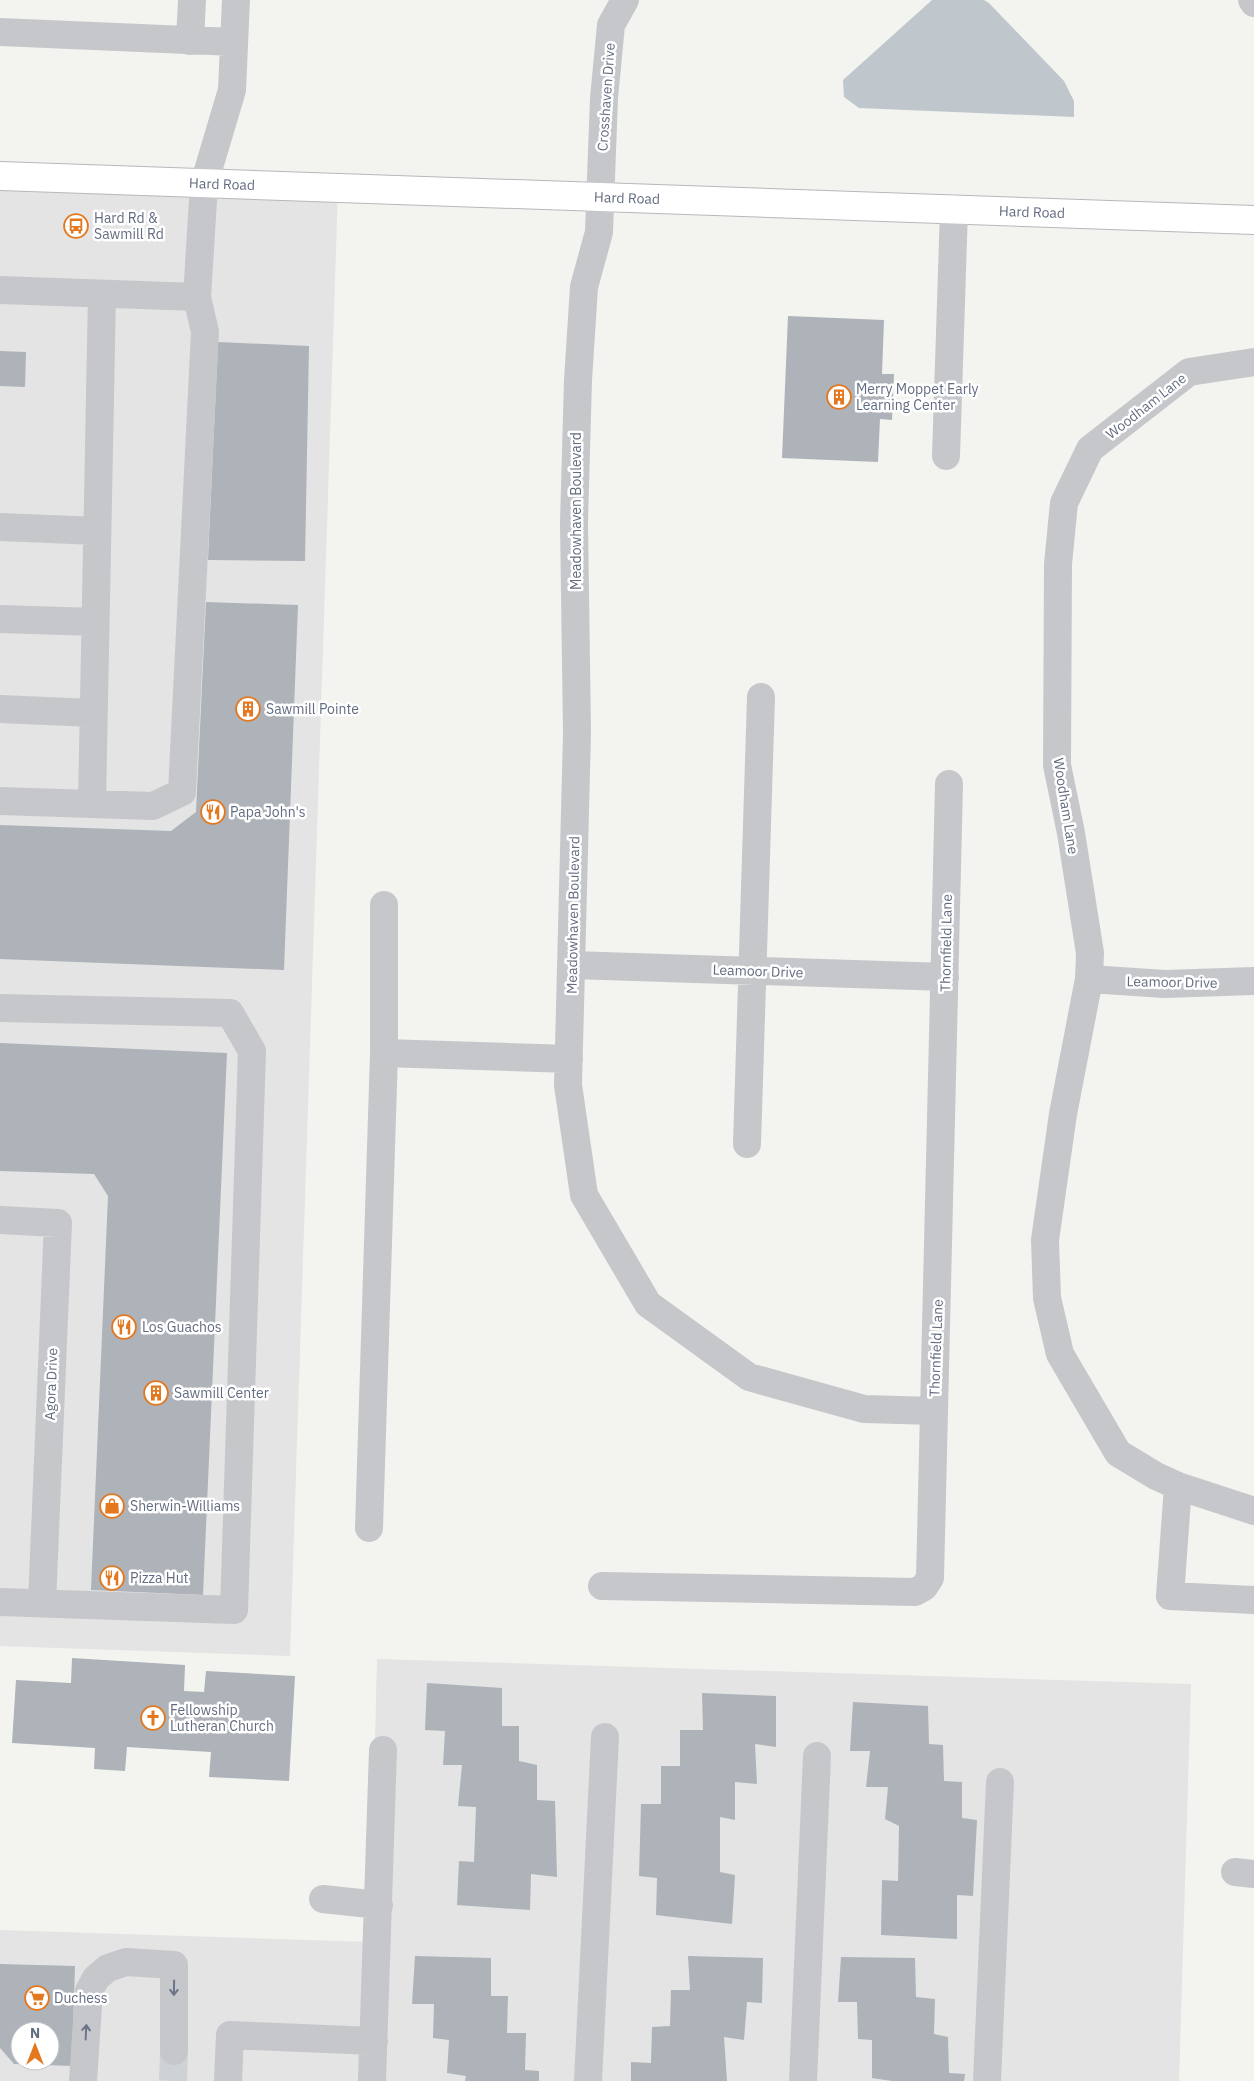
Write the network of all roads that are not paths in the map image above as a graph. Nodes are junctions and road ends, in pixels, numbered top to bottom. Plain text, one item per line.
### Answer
1 (192, 0) edge
2 (236, 0) edge
3 (625, 0) edge
4 (1252, 0) edge
5 (1254, 3) edge
6 (0, 32) edge
7 (190, 41) junction
8 (234, 42) junction
9 (0, 176) edge
10 (204, 184) junction
11 (599, 197) junction
12 (954, 209) junction
13 (1254, 220) edge
14 (0, 290) edge
15 (102, 294) junction
16 (197, 298) junction
17 (1254, 362) edge
18 (946, 456) dead end
19 (0, 527) edge
20 (97, 531) junction
21 (0, 619) edge
22 (95, 622) junction
23 (762, 697) dead end
24 (0, 709) edge
25 (93, 713) junction
26 (949, 784) dead end
27 (0, 801) edge
28 (92, 804) junction
29 (384, 905) dead end
30 (572, 965) junction
31 (752, 970) junction
32 (945, 977) junction
33 (1089, 979) junction
34 (1254, 981) edge
35 (0, 1008) edge
36 (384, 1053) junction
37 (569, 1059) junction
38 (747, 1144) dead end
39 (0, 1220) edge
40 (934, 1411) junction
41 (1178, 1486) junction
42 (1254, 1511) edge
43 (369, 1528) dead end
44 (602, 1586) dead end
45 (1254, 1600) edge
46 (0, 1602) edge
47 (42, 1603) junction
48 (605, 1737) dead end
49 (383, 1750) dead end
50 (817, 1756) dead end
51 (1000, 1782) dead end
52 (323, 1898) dead end
53 (379, 1905) junction
54 (374, 2041) junction
55 (174, 2051) tunnel mouth
56 (83, 2081) edge
57 (228, 2081) edge
58 (372, 2081) edge
59 (588, 2081) edge
60 (803, 2081) edge
61 (987, 2081) edge

1 - 7 street
2 - 8 street
3 - 11 street, Crosshaven Drive
4 - 5 street
6 - 7 street
7 - 8 street
8 - 10 street
9 - 10 main road, Hard Road
10 - 11 main road, Hard Road
10 - 16 street
11 - 12 main road, Hard Road
11 - 30 street, Meadowhaven Boulevard
12 - 13 main road, Hard Road
12 - 18 street
14 - 15 street
15 - 16 street
15 - 20 street
16 - 28 street
17 - 33 street, Woodham Lane
19 - 20 street
20 - 22 street
21 - 22 street
22 - 25 street
23 - 31 street
24 - 25 street
25 - 28 street
26 - 32 street, Thornfield Lane
27 - 28 street
29 - 36 street
30 - 31 street, Leamoor Drive
30 - 37 street, Meadowhaven Boulevard
31 - 32 street, Leamoor Drive
31 - 38 street
32 - 40 street, Thornfield Lane
33 - 34 street, Leamoor Drive
33 - 41 street, Woodham Lane
35 - 47 street
36 - 37 street
36 - 43 street
37 - 40 street, Meadowhaven Boulevard
39 - 47 street, Agora Drive
40 - 44 street, Thornfield Lane
41 - 42 street, Woodham Lane
41 - 45 street
46 - 47 street
48 - 59 street
49 - 53 street
50 - 60 street
51 - 61 street
52 - 53 street
53 - 54 street
54 - 57 street
54 - 58 street
56 -> 55 street

